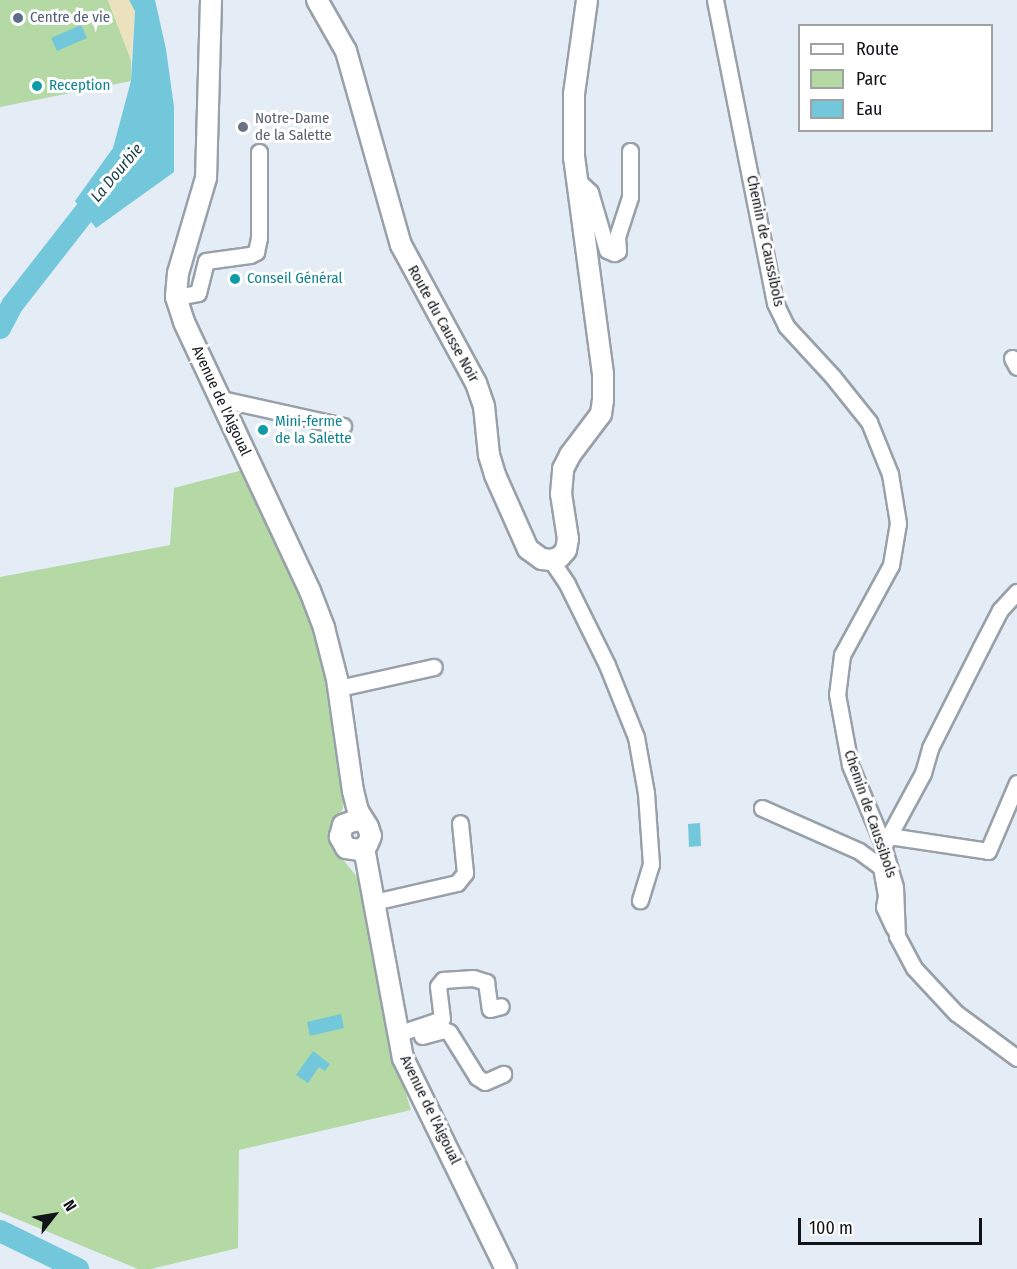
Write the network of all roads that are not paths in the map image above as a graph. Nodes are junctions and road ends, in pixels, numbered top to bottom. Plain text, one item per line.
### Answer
1 (212, 0) edge
2 (317, 0) edge
3 (587, 0) edge
4 (715, 0) edge
5 (630, 151) dead end
6 (260, 152) dead end
7 (576, 179) junction
8 (176, 297) junction
9 (221, 399) junction
10 (343, 426) dead end
11 (551, 560) junction
12 (1017, 592) edge
13 (434, 667) dead end
14 (339, 688) junction
15 (1017, 783) edge
16 (762, 808) dead end
17 (356, 823) junction
18 (460, 823) dead end
19 (886, 841) junction
20 (358, 850) junction
21 (640, 900) dead end
22 (374, 902) junction
23 (897, 936) junction
24 (501, 1006) dead end
25 (398, 1038) junction
26 (1017, 1058) edge
27 (503, 1074) dead end
28 (506, 1269) edge

1 - 8 main road, Avenue de l'Aigoual
2 - 11 main road, Route du Causse Noir
3 - 7 main road
4 - 19 street, Chemin de Caussibols
5 - 7 street
6 - 8 street
7 - 11 main road
8 - 9 main road, Avenue de l'Aigoual
9 - 10 street
9 - 14 main road, Avenue de l'Aigoual
11 - 21 street
12 - 19 street
13 - 14 street
14 - 17 main road, Avenue de l'Aigoual
15 - 19 street
16 - 23 street
17 - 20 main road
17 - 20 main road
18 - 22 street
19 - 23 street, Chemin de Caussibols
20 - 22 main road, Avenue de l'Aigoual
22 - 25 main road, Avenue de l'Aigoual
23 - 26 street, Chemin de Caussibols
24 - 25 street
25 - 27 street
25 - 28 main road, Avenue de l'Aigoual

